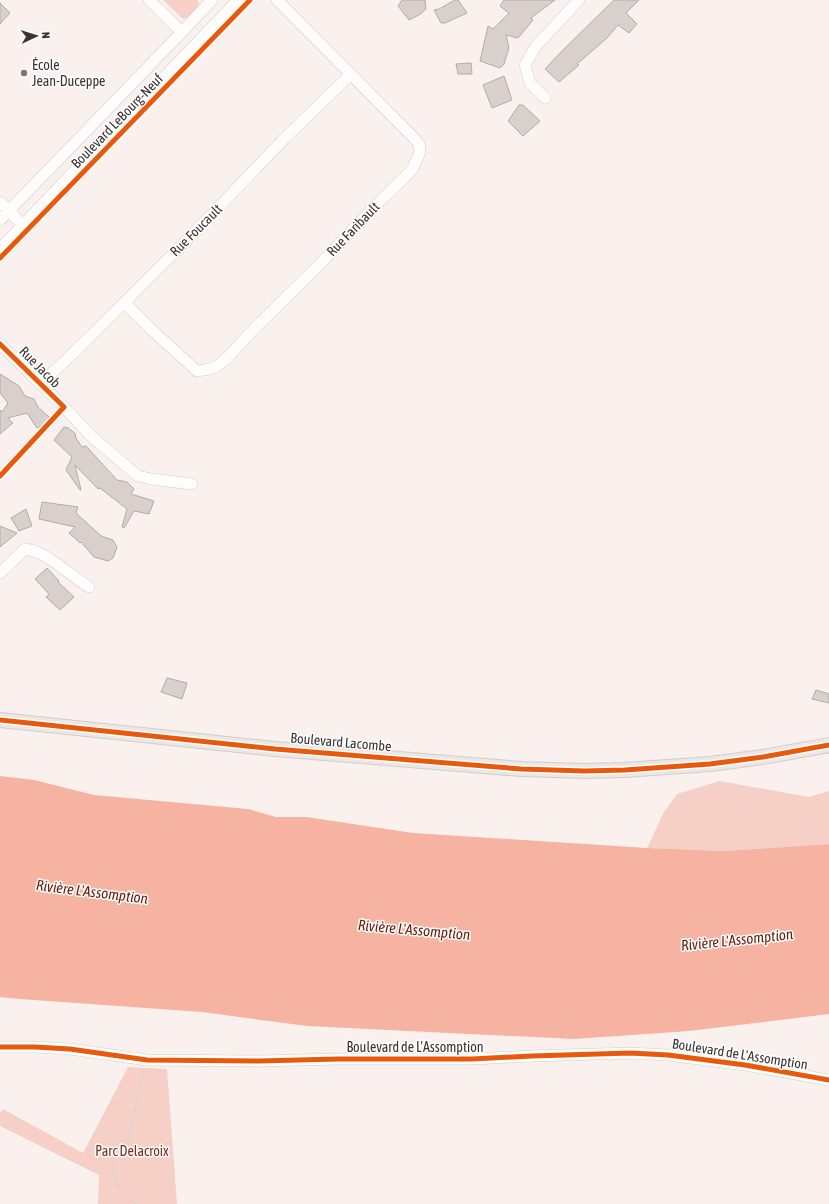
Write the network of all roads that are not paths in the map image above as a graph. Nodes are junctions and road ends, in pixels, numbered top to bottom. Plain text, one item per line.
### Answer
1 (149, 0) edge
2 (238, 0) edge
3 (277, 0) edge
4 (579, 0) edge
5 (207, 2) edge
6 (182, 32) junction
7 (351, 74) junction
8 (546, 98) dead end
9 (0, 202) edge
10 (9, 211) junction
11 (0, 220) edge
12 (23, 226) junction
13 (0, 249) edge
14 (125, 303) junction
15 (0, 344) edge
16 (41, 384) junction
17 (192, 484) dead end
18 (0, 573) edge
19 (89, 587) dead end
20 (0, 720) edge
21 (829, 745) edge
22 (0, 1047) edge
23 (829, 1080) edge

1 - 6 street
2 - 12 street
3 - 7 street, Rue Faribault
4 - 8 street
5 - 6 street
6 - 10 street
7 - 14 street, Rue Foucault
7 - 14 street, Rue Faribault
9 - 10 street
10 - 11 street
10 - 12 street
12 - 13 street
14 - 16 street, Rue Foucault
15 - 16 street, Rue Jacob
16 - 17 street, Rue Jacob
18 - 19 street
20 - 21 main road, Boulevard Lacombe
22 - 23 street, Boulevard de L'Assomption

